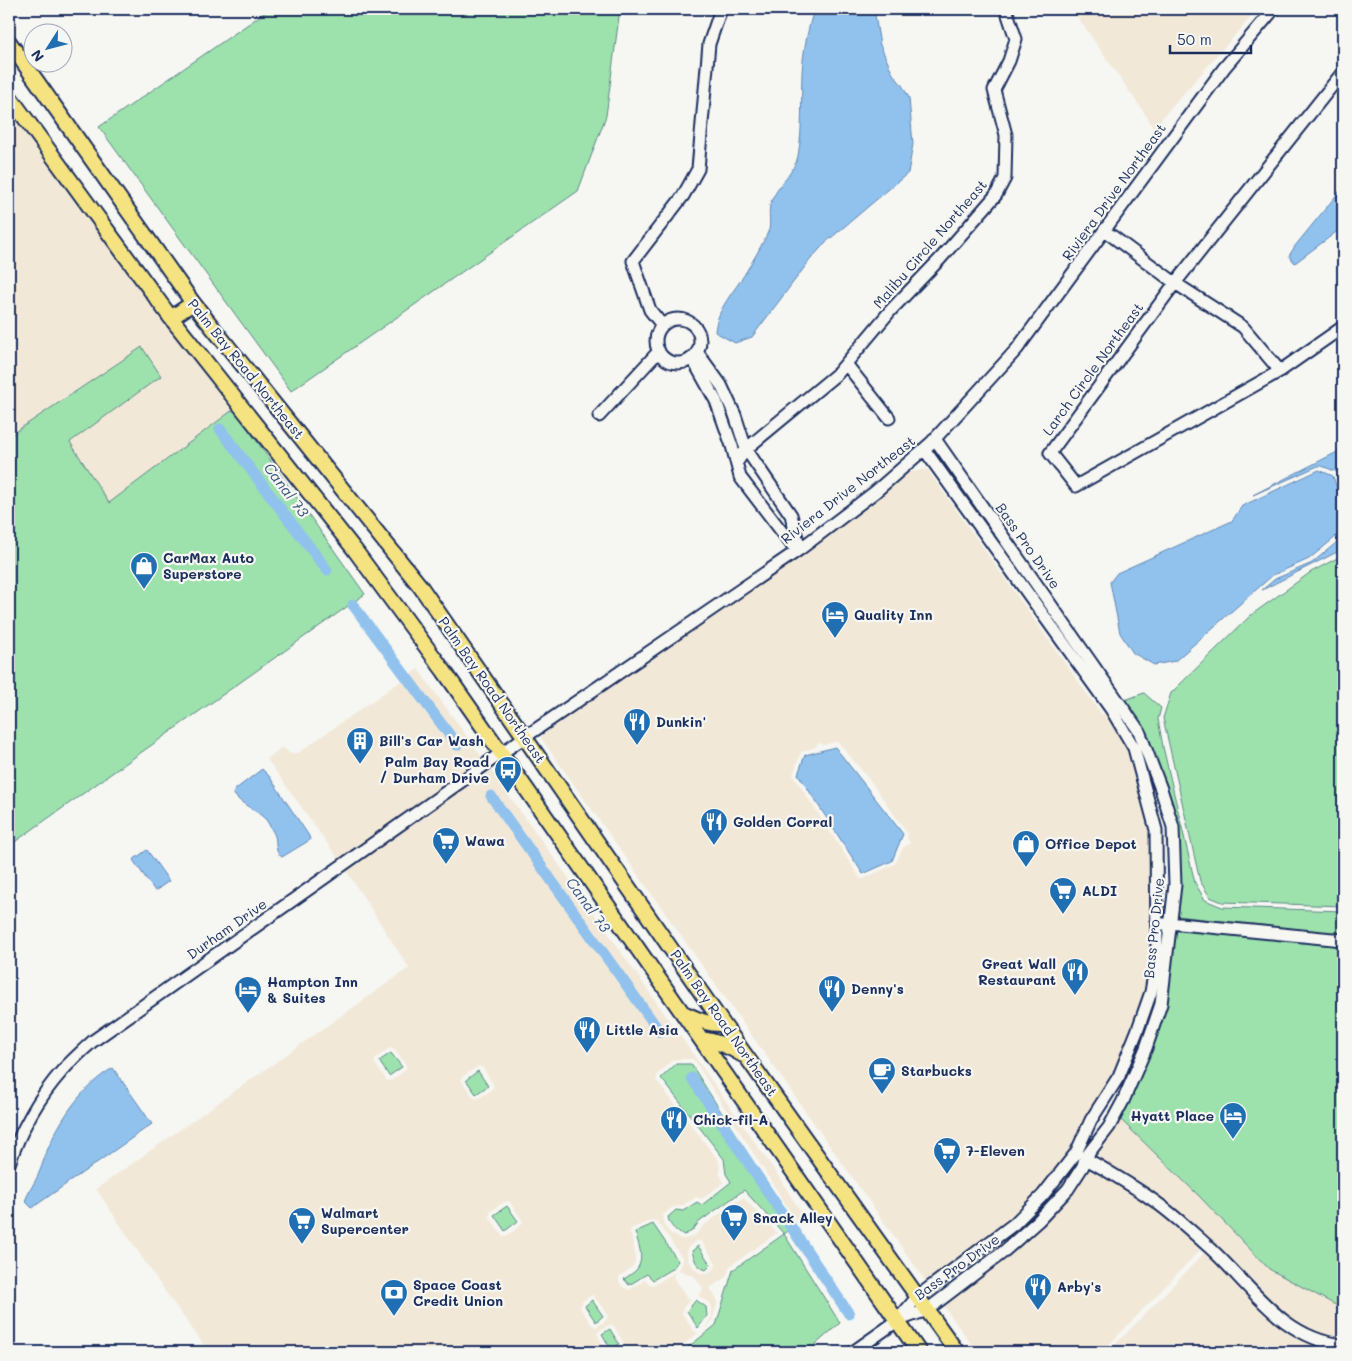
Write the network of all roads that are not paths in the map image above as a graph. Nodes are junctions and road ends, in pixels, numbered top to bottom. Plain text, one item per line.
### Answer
1 (721, 9) edge
2 (1006, 9) edge
3 (1274, 9) edge
4 (9, 42) edge
5 (1343, 72) edge
6 (9, 96) edge
7 (1104, 230) junction
8 (1175, 283) junction
9 (193, 303) junction
10 (171, 318) junction
11 (662, 325) junction
12 (1343, 326) edge
13 (658, 351) junction
14 (695, 355) junction
15 (846, 364) junction
16 (1280, 372) junction
17 (600, 416) dead end
18 (889, 418) dead end
19 (935, 439) junction
20 (746, 449) junction
21 (924, 449) junction
22 (736, 462) junction
23 (800, 549) junction
24 (525, 737) junction
25 (500, 754) junction
26 (1170, 923) junction
27 (1156, 925) junction
28 (1343, 940) edge
29 (682, 1012) junction
30 (723, 1024) junction
31 (700, 1038) junction
32 (748, 1058) junction
33 (1086, 1158) junction
34 (9, 1164) edge
35 (917, 1297) junction
36 (927, 1310) junction
37 (897, 1321) junction
38 (1343, 1345) edge
39 (853, 1352) edge
40 (919, 1352) edge
41 (957, 1352) edge

1 - 11 street
2 - 15 street, Malibu Circle Northeast
3 - 7 street, Riviera Drive Northeast
4 - 9 main road, Palm Bay Road Northeast
5 - 8 street, Larch Circle Northeast
6 - 10 main road, Palm Bay Road Northeast
7 - 8 street
7 - 19 street, Riviera Drive Northeast
8 - 16 street
8 - 16 street, Larch Circle Northeast
9 - 10 main road
9 - 24 main road, Palm Bay Road Northeast
10 - 25 main road, Palm Bay Road Northeast
11 - 13 street
11 - 14 street
12 - 16 street, Larch Circle Northeast
13 - 14 street
13 - 17 street
14 - 20 street
14 - 22 street
15 - 18 street
15 - 20 street, Malibu Circle Northeast
19 - 21 street, Riviera Drive Northeast
19 - 26 street, Bass Pro Drive
20 - 22 street, Malibu Circle Northeast
20 - 23 street
21 - 23 street, Riviera Drive Northeast
21 - 27 street, Bass Pro Drive
22 - 23 street
23 - 24 street, Riviera Drive Northeast
24 - 25 street, Riviera Drive Northeast
24 - 30 main road, Palm Bay Road Northeast
25 - 29 main road, Palm Bay Road Northeast
25 - 34 street, Durham Drive
26 - 27 street
26 - 28 street
26 - 33 street, Bass Pro Drive
27 - 35 street, Bass Pro Drive
29 - 30 main road
29 - 31 main road, Palm Bay Road Northeast
30 - 32 main road, Palm Bay Road Northeast
31 - 32 main road
31 - 37 main road, Palm Bay Road Northeast
32 - 35 main road, Palm Bay Road Northeast
33 - 36 street, Bass Pro Drive
33 - 38 street
35 - 36 main road, Palm Bay Road Northeast
35 - 37 street, Bass Pro Drive
36 - 37 street, Bass Pro Drive
36 - 41 main road, Palm Bay Road Northeast
37 - 39 street
37 - 40 main road, Palm Bay Road Northeast

